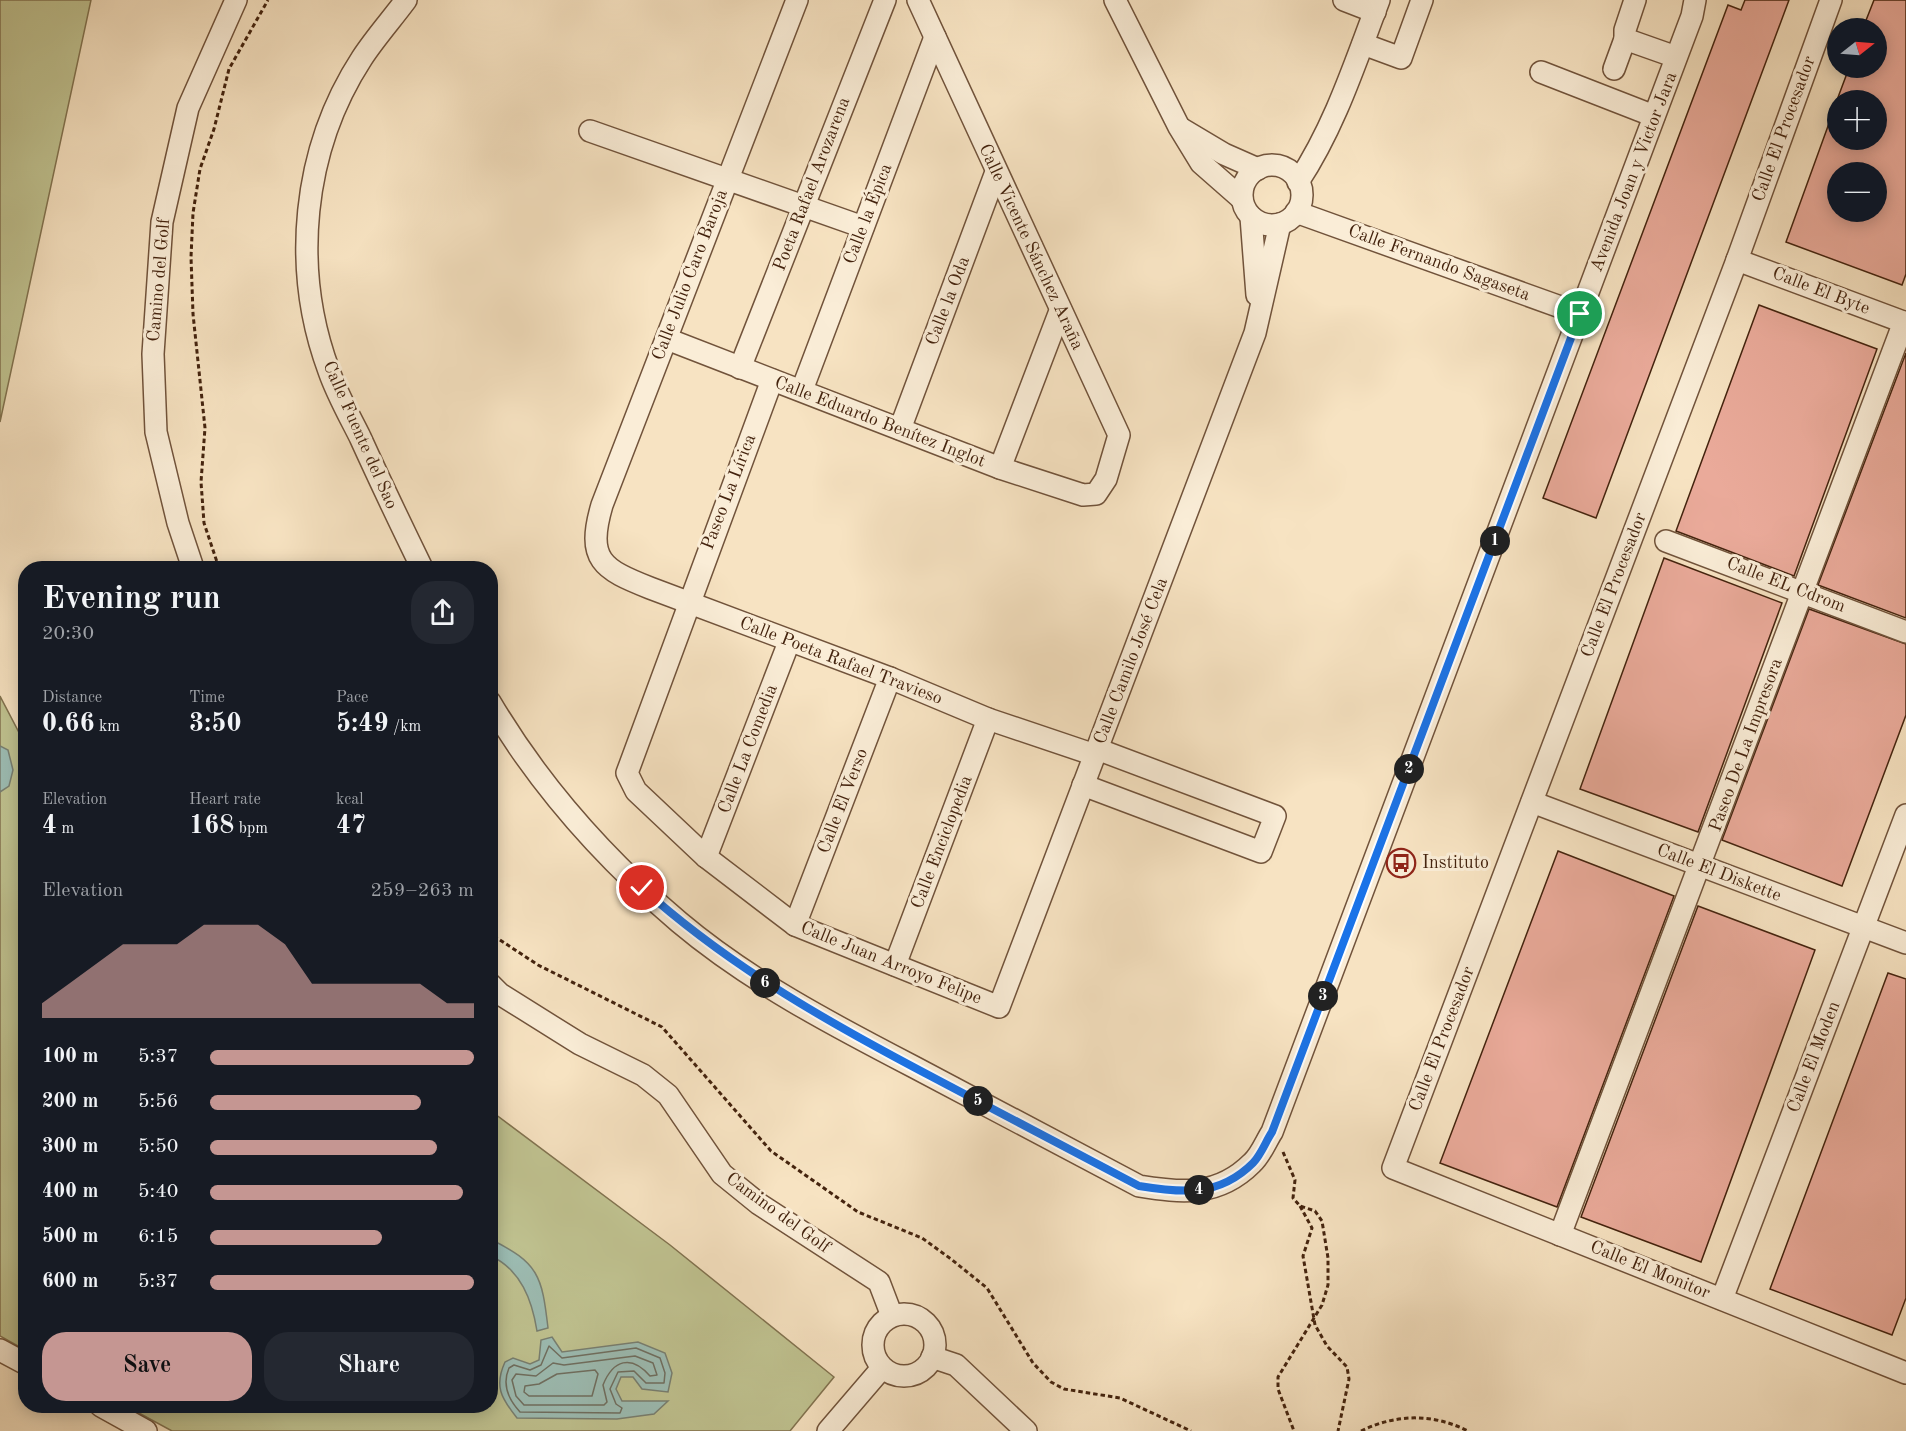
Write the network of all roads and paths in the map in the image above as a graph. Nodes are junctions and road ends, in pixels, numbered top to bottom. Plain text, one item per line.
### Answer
1 (236, 0) edge
2 (267, 0) edge
3 (406, 0) edge
4 (797, 0) edge
5 (885, 0) edge
6 (918, 0) edge
7 (1115, 0) edge
8 (1344, 0) edge
9 (1422, 0) edge
10 (1635, 0) edge
11 (1831, 0) edge
12 (1696, 5) edge
13 (1377, 6) edge
14 (935, 37) junction
15 (1625, 39) junction
16 (1363, 44) junction
17 (1676, 57) junction
18 (1614, 69) dead end
19 (1541, 72) dead end
20 (1337, 113) junction
21 (1654, 116) junction
22 (1179, 127) junction
23 (590, 131) dead end
24 (1281, 167) junction
25 (1258, 169) junction
26 (996, 172) junction
27 (727, 179) junction
28 (1294, 203) junction
29 (804, 206) junction
30 (1246, 208) junction
31 (863, 228) junction
32 (1737, 260) junction
33 (1060, 311) junction
34 (1258, 313) junction
35 (1580, 314) junction
36 (1905, 323) edge
37 (667, 339) junction
38 (740, 368) junction
39 (772, 380) junction
40 (802, 390) junction
41 (900, 429) junction
42 (1000, 468) junction
43 (1096, 494) joint
44 (1666, 541) dead end
45 (597, 553) joint
46 (191, 561) edge
47 (217, 561) edge
48 (419, 561) edge
49 (1804, 591) junction
50 (687, 603) junction
51 (1906, 632) edge
52 (789, 642) junction
53 (890, 678) junction
54 (498, 713) edge
55 (988, 719) junction
56 (1096, 752) junction
57 (1083, 785) junction
58 (1532, 802) junction
59 (1906, 815) edge
60 (706, 857) junction
61 (1701, 866) junction
62 (795, 925) junction
63 (1863, 927) junction
64 (498, 939) edge
65 (1906, 943) edge
66 (895, 965) junction
67 (498, 992) edge
68 (999, 1007) joint
69 (1272, 1132) junction
70 (1393, 1168) joint
71 (1300, 1206) junction
72 (1560, 1235) junction
73 (1722, 1299) junction
74 (892, 1316) junction
75 (1315, 1316) junction
76 (0, 1350) edge
77 (932, 1357) junction
78 (18, 1360) edge
79 (882, 1368) junction
80 (1906, 1373) edge
81 (113, 1413) edge
82 (146, 1431) edge
83 (828, 1431) edge
84 (1026, 1431) edge
85 (1191, 1431) edge
86 (1294, 1431) edge
87 (1338, 1431) edge
88 (1361, 1431) edge
89 (1468, 1431) edge

1 - 46 street, Camino del Golf
2 - 47 path
3 - 48 street, Calle Fuente del Sao
4 - 27 street, Calle Julio Caro Baroja
5 - 29 street, Poeta Rafael Arozarena
6 - 14 street, Calle Vicente Sánchez Araña
7 - 22 street
8 - 13 street
9 - 16 street
10 - 15 street
11 - 32 street, Calle El Procesador
12 - 17 street, Avenida Joan y Victor Jara
13 - 16 street
14 - 26 street, Calle Vicente Sánchez Araña
14 - 31 street, Calle la Épica
15 - 17 street
15 - 18 street
16 - 20 street
17 - 21 street, Avenida Joan y Victor Jara
19 - 21 street
20 - 24 street
20 - 28 street, Calle Camilo José Cela
21 - 35 street, Avenida Joan y Victor Jara
22 - 25 street
22 - 30 street
23 - 27 street
24 - 25 street
24 - 28 street
25 - 30 street
26 - 33 street, Calle Vicente Sánchez Araña
26 - 41 street, Calle la Oda
27 - 29 street
27 - 37 street, Calle Julio Caro Baroja
28 - 30 street
28 - 34 street, Calle Camilo José Cela
28 - 35 street, Calle Fernando Sagaseta
29 - 31 street
29 - 38 street, Poeta Rafael Arozarena
30 - 34 street, Calle Camilo José Cela
31 - 40 street, Calle la Épica
32 - 36 street, Calle El Byte
32 - 58 street, Calle El Procesador
33 - 42 street
33 - 43 street, Calle Vicente Sánchez Araña
34 - 56 street, Calle Camilo José Cela
35 - 69 street, Avenida Joan y Victor Jara
36 - 49 street, Paseo De La Impresora
37 - 38 street, Calle Eduardo Benítez Inglot
37 - 45 street, Calle Julio Caro Baroja
38 - 39 street, Calle Eduardo Benítez Inglot
39 - 40 street, Calle Eduardo Benítez Inglot
39 - 50 street, Paseo La Lírica
40 - 41 street, Calle Eduardo Benítez Inglot
41 - 42 street, Calle Eduardo Benítez Inglot
42 - 43 street, Calle Eduardo Benítez Inglot
44 - 49 street, Calle EL Cdrom
45 - 50 street, Calle Poeta Rafael Travieso
49 - 51 street, Calle EL Cdrom
49 - 61 street, Paseo De La Impresora
50 - 52 street, Calle Poeta Rafael Travieso
50 - 60 street, Calle Juan Arroyo Felipe
52 - 53 street, Calle Poeta Rafael Travieso
52 - 60 street, Calle La Comedia
53 - 55 street, Calle Poeta Rafael Travieso
53 - 62 street, Calle El Verso
54 - 69 street, Avenida Joan y Victor Jara
55 - 56 street, Calle Poeta Rafael Travieso
55 - 66 street, Calle Enciclopedia
56 - 57 street, Calle Camilo José Cela
56 - 57 street, Calle Poeta Rafael Travieso
57 - 68 street, Calle Camilo José Cela
58 - 61 street, Calle El Diskette
58 - 70 street, Calle El Procesador
59 - 63 street, Calle El Moden
60 - 62 street, Calle Juan Arroyo Felipe
61 - 63 street, Calle El Diskette
61 - 72 street, Paseo De La Impresora
62 - 66 street, Calle Juan Arroyo Felipe
63 - 65 street, Calle El Diskette
63 - 73 street, Calle El Moden
64 - 85 path
66 - 68 street, Calle Juan Arroyo Felipe
67 - 74 street, Camino del Golf
69 - 71 path
70 - 72 street, Calle El Monitor
71 - 75 path
71 - 75 path
72 - 73 street, Calle El Monitor
73 - 80 street, Calle El Monitor
74 - 77 street
74 - 79 street
75 - 86 path
75 - 87 path
76 - 78 street
77 - 79 street
77 - 84 street
79 - 83 street
81 - 82 street
88 - 89 path

